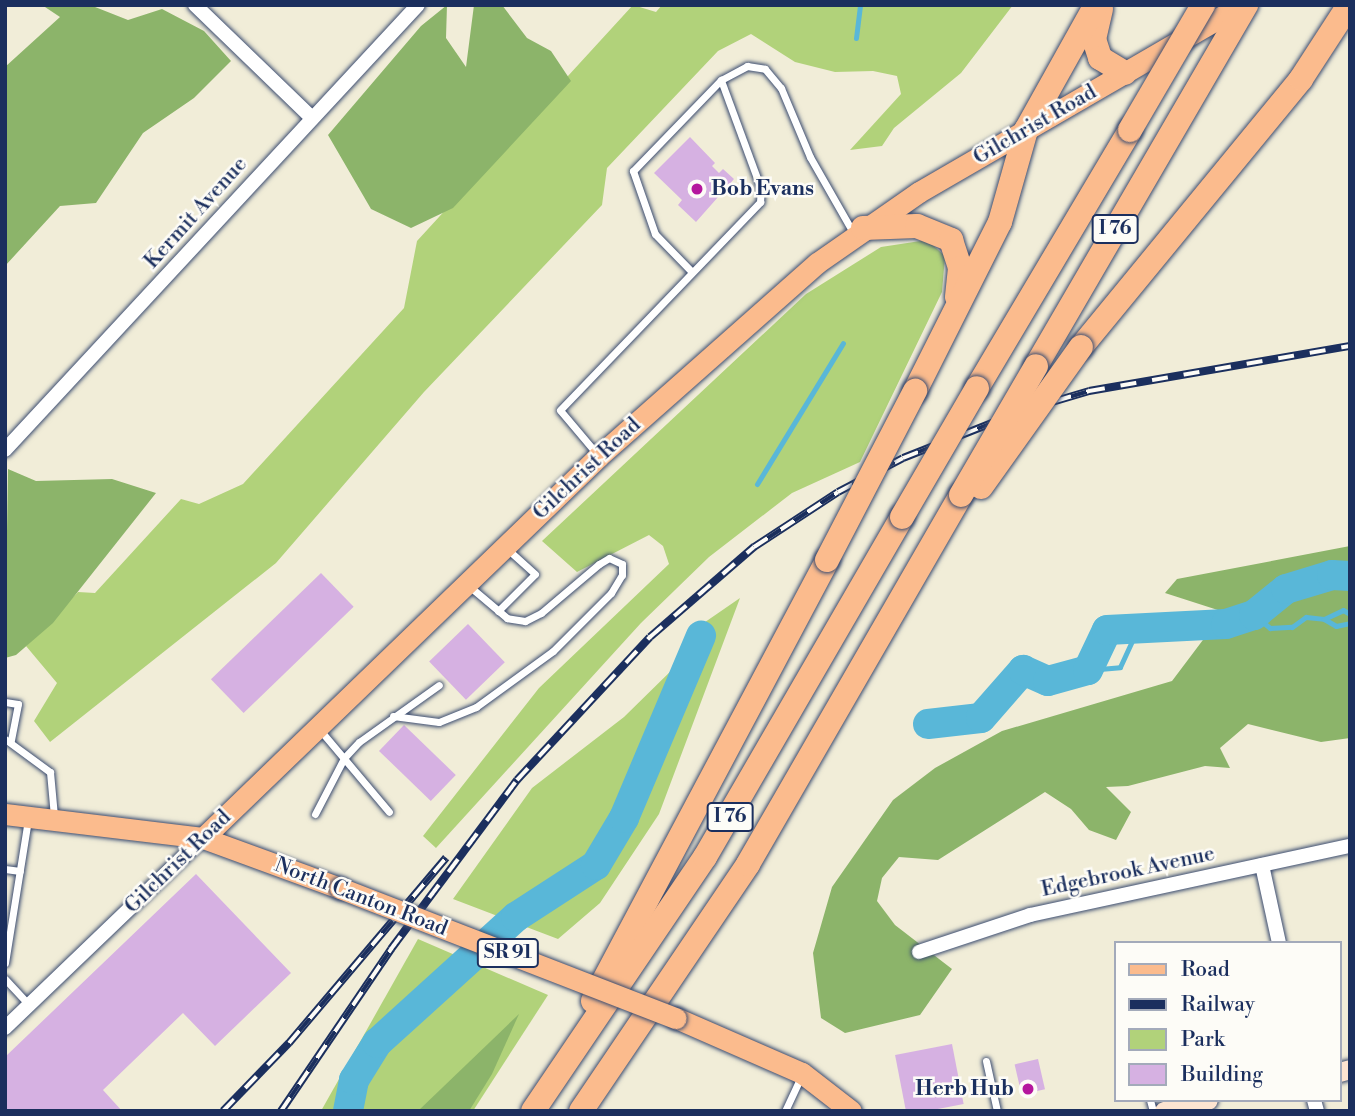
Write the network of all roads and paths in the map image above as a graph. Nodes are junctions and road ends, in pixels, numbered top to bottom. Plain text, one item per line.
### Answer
1 (195, 5) edge
2 (418, 5) edge
3 (1096, 5) edge
4 (1102, 5) edge
5 (1203, 5) edge
6 (1244, 5) edge
7 (1349, 5) edge
8 (1125, 73) junction
9 (721, 80) junction
10 (311, 117) junction
11 (1026, 130) junction
12 (858, 232) junction
13 (692, 272) junction
14 (954, 315) junction
15 (5, 450) edge
16 (599, 456) junction
17 (971, 491) junction
18 (505, 546) junction
19 (466, 583) junction
20 (498, 611) junction
21 (439, 685) dead end
22 (5, 702) edge
23 (393, 716) junction
24 (318, 727) junction
25 (8, 740) edge
26 (344, 758) junction
27 (389, 812) dead end
28 (5, 814) edge
29 (315, 814) dead end
30 (29, 817) junction
31 (54, 820) junction
32 (203, 838) junction
33 (1350, 845) edge
34 (1262, 865) junction
35 (5, 870) edge
36 (20, 871) junction
37 (1279, 941) edge
38 (919, 952) dead end
39 (5, 963) edge
40 (5, 979) edge
41 (29, 1005) junction
42 (5, 1028) edge
43 (986, 1061) dead end
44 (802, 1073) junction
45 (1200, 1102) edge
46 (536, 1107) edge
47 (581, 1111) edge
48 (785, 1111) edge
49 (851, 1111) edge
50 (997, 1111) edge
51 (1164, 1111) edge

1 - 10 street
2 - 10 street, Kermit Avenue
3 - 11 highway
4 - 8 highway
5 - 46 highway, I 76, bridge
6 - 8 main road, Gilchrist Road
6 - 17 highway, I 76, bridge
7 - 17 highway, bridge
8 - 11 main road, Gilchrist Road
9 - 12 lane
9 - 13 lane
9 - 13 lane
10 - 15 street, Kermit Avenue
11 - 12 main road, Gilchrist Road
11 - 14 highway
12 - 14 highway
12 - 16 main road, Gilchrist Road
13 - 16 lane
14 - 46 highway, bridge
16 - 18 main road, Gilchrist Road
17 - 47 highway, I 76
18 - 19 main road, Gilchrist Road
18 - 20 lane
19 - 20 lane
19 - 24 main road, Gilchrist Road
20 - 23 lane
21 - 23 lane
22 - 25 lane
23 - 26 lane
24 - 26 lane
24 - 32 main road, Gilchrist Road
25 - 31 lane
26 - 27 lane
26 - 29 lane
28 - 30 main road, North Canton Road / SR 91
30 - 31 main road, North Canton Road / SR 91
30 - 36 lane
31 - 32 main road, North Canton Road / SR 91
32 - 41 street, Gilchrist Road
32 - 44 main road, North Canton Road / SR 91, bridge
33 - 34 street, Edgebrook Avenue
34 - 37 street
34 - 38 street, Edgebrook Avenue
35 - 36 lane
36 - 39 lane
40 - 41 lane
41 - 42 street, Gilchrist Road
43 - 50 lane
44 - 48 lane
44 - 49 main road, North Canton Road / SR 91
45 - 51 street

